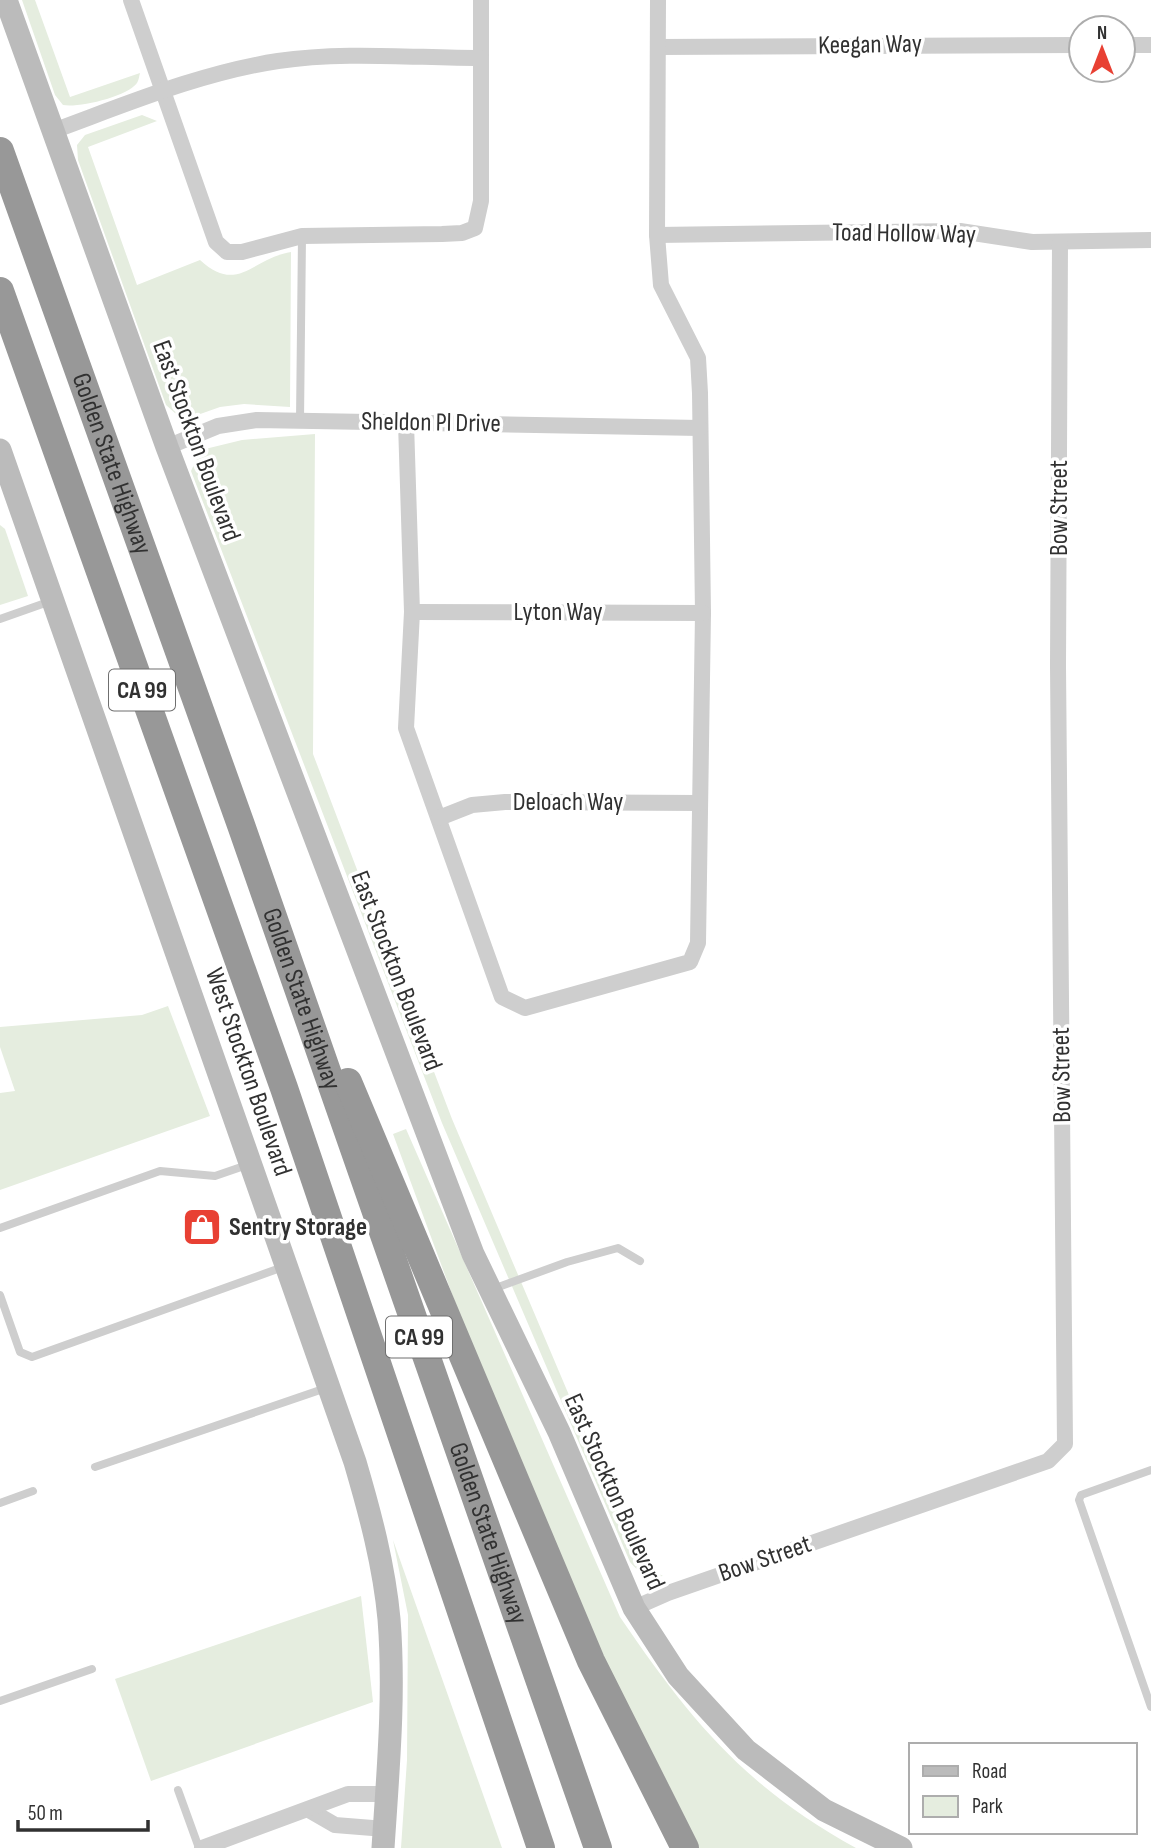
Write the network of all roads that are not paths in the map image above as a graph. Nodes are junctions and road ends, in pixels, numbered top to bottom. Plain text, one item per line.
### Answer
1 (6, 0) edge
2 (131, 0) edge
3 (481, 0) edge
4 (658, 0) edge
5 (1067, 45) edge
6 (659, 47) junction
7 (481, 58) junction
8 (163, 91) junction
9 (54, 131) junction
10 (0, 151) edge
11 (657, 234) junction
12 (302, 236) junction
13 (1151, 240) edge
14 (1060, 242) junction
15 (0, 291) edge
16 (300, 421) junction
17 (406, 423) junction
18 (700, 428) junction
19 (167, 447) junction
20 (0, 450) edge
21 (7, 495) edge
22 (54, 600) junction
23 (412, 612) junction
24 (703, 613) junction
25 (0, 619) edge
26 (700, 803) junction
27 (439, 818) junction
28 (241, 825) junction
29 (250, 1164) junction
30 (0, 1228) edge
31 (640, 1261) dead end
32 (286, 1265) junction
33 (491, 1290) junction
34 (0, 1295) edge
35 (329, 1387) junction
36 (95, 1468) dead end
37 (1151, 1469) edge
38 (33, 1491) dead end
39 (0, 1503) edge
40 (635, 1608) junction
41 (92, 1669) dead end
42 (0, 1701) edge
43 (1151, 1707) edge
44 (178, 1790) dead end
45 (387, 1794) junction
46 (309, 1810) junction
47 (384, 1838) edge
48 (201, 1848) edge
49 (541, 1848) edge
50 (598, 1848) edge
51 (685, 1848) edge
52 (901, 1848) edge

1 - 9 street, East Stockton Boulevard
2 - 8 street
3 - 7 street
4 - 6 street
5 - 6 street, Keegan Way
6 - 11 street
7 - 8 street
7 - 12 street
8 - 9 street
8 - 12 street
9 - 19 street, East Stockton Boulevard
10 - 28 highway, Golden State Highway / CA 99
11 - 14 street, Toad Hollow Way
11 - 18 street
12 - 16 lane
13 - 14 street, Toad Hollow Way
14 - 40 street, Bow Street
15 - 49 highway, Golden State Highway / CA 99
16 - 17 street, Sheldon Pl Drive
16 - 19 street, Sheldon Pl Drive
17 - 18 street, Sheldon Pl Drive
17 - 23 street
18 - 24 street
19 - 33 street, East Stockton Boulevard
20 - 21 street, West Stockton Boulevard
21 - 22 street, West Stockton Boulevard
22 - 25 lane
22 - 29 street, West Stockton Boulevard
23 - 24 street, Lyton Way
23 - 27 street
24 - 26 street
26 - 27 street, Deloach Way
26 - 27 street
28 - 50 highway, Golden State Highway / CA 99
28 - 51 highway
29 - 30 lane
29 - 32 street, West Stockton Boulevard
31 - 33 lane
32 - 34 lane
32 - 35 street, West Stockton Boulevard
33 - 40 street, East Stockton Boulevard
35 - 36 lane
35 - 45 street, West Stockton Boulevard
37 - 43 lane
38 - 39 lane
40 - 52 street, East Stockton Boulevard
41 - 42 lane
44 - 48 lane
45 - 46 street
45 - 47 street, West Stockton Boulevard
46 - 47 street
46 - 48 street

